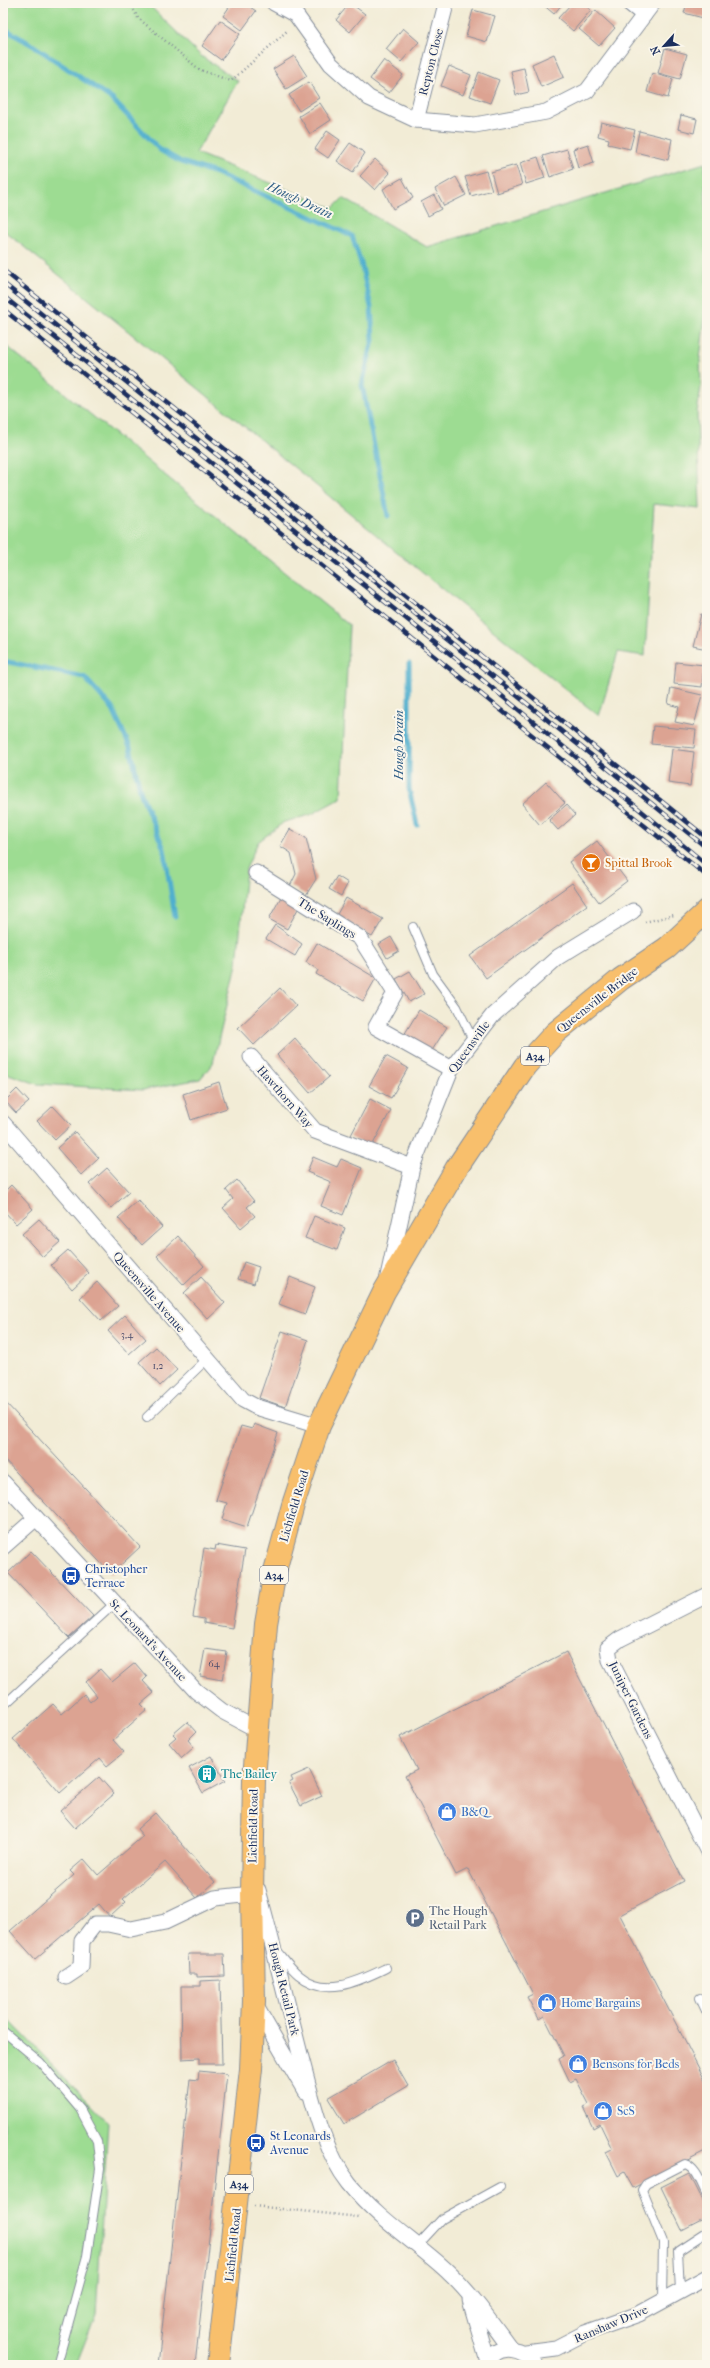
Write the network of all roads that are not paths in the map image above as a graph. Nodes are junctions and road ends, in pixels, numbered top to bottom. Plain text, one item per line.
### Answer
1 (274, 3) edge
2 (629, 3) edge
3 (446, 4) edge
4 (649, 9) edge
5 (416, 120) junction
6 (256, 873) dead end
7 (633, 911) road end
8 (707, 912) edge
9 (413, 927) dead end
10 (473, 1040) junction
11 (251, 1057) dead end
12 (451, 1069) junction
13 (3, 1123) edge
14 (412, 1167) junction
15 (414, 1245) joint
16 (384, 1292) junction
17 (207, 1359) junction
18 (147, 1417) dead end
19 (319, 1426) junction
20 (3, 1482) edge
21 (36, 1518) junction
22 (3, 1547) edge
23 (707, 1595) edge
24 (114, 1603) junction
25 (3, 1706) edge
26 (256, 1729) junction
27 (707, 1850) edge
28 (253, 1869) junction
29 (252, 1894) junction
30 (273, 1945) junction
31 (386, 1968) dead end
32 (66, 1978) dead end
33 (700, 1998) dead end
34 (254, 2001) junction
35 (707, 2012) edge
36 (3, 2031) edge
37 (315, 2110) junction
38 (500, 2187) dead end
39 (707, 2195) edge
40 (707, 2232) edge
41 (417, 2246) junction
42 (707, 2277) edge
43 (680, 2291) junction
44 (467, 2292) junction
45 (662, 2301) junction
46 (556, 2348) junction
47 (518, 2351) junction
48 (487, 2364) edge
49 (57, 2365) edge
50 (218, 2365) edge
51 (536, 2365) edge
52 (545, 2365) edge

1 - 5 street
2 - 4 street
3 - 5 street, Repton Close
4 - 5 street
6 - 12 street, The Saplings
7 - 10 street, Queensville
8 - 15 highway, Queensville Bridge / A34
9 - 10 lane
10 - 12 street, Queensville
11 - 14 street, Hawthorn Way
12 - 14 street, Queensville
13 - 17 street, Queensville Avenue
14 - 16 street, Queensville
15 - 16 highway, Lichfield Road / A34
16 - 19 highway, Lichfield Road / A34
17 - 18 lane
17 - 19 street, Queensville Avenue
19 - 26 highway, Lichfield Road / A34
20 - 21 street, St. Leonard's Avenue
21 - 22 street
21 - 24 street, St. Leonard's Avenue
23 - 27 street, Juniper Gardens
24 - 25 lane
24 - 26 street, St. Leonard's Avenue
26 - 28 highway, Lichfield Road / A34
28 - 29 highway, Lichfield Road / A34
28 - 30 street, Hough Retail Park
29 - 32 street
29 - 34 highway, Lichfield Road / A34
30 - 31 lane
30 - 37 street, Hough Retail Park
33 - 35 lane
34 - 37 street, Hough Retail Park
34 - 50 highway, Lichfield Road / A34
36 - 49 lane
37 - 41 street, Hough Retail Park
38 - 41 lane
39 - 45 lane
40 - 43 lane
41 - 44 street, Hough Retail Park
42 - 43 street, Ranshaw Drive
43 - 45 street, Ranshaw Drive
44 - 47 street, Hough Retail Park
44 - 48 street
45 - 46 street, Ranshaw Drive
46 - 47 street, Ranshaw Drive
46 - 52 street, Ranshaw Drive
47 - 48 street, Ranshaw Drive
47 - 51 street, Hough Retail Park

